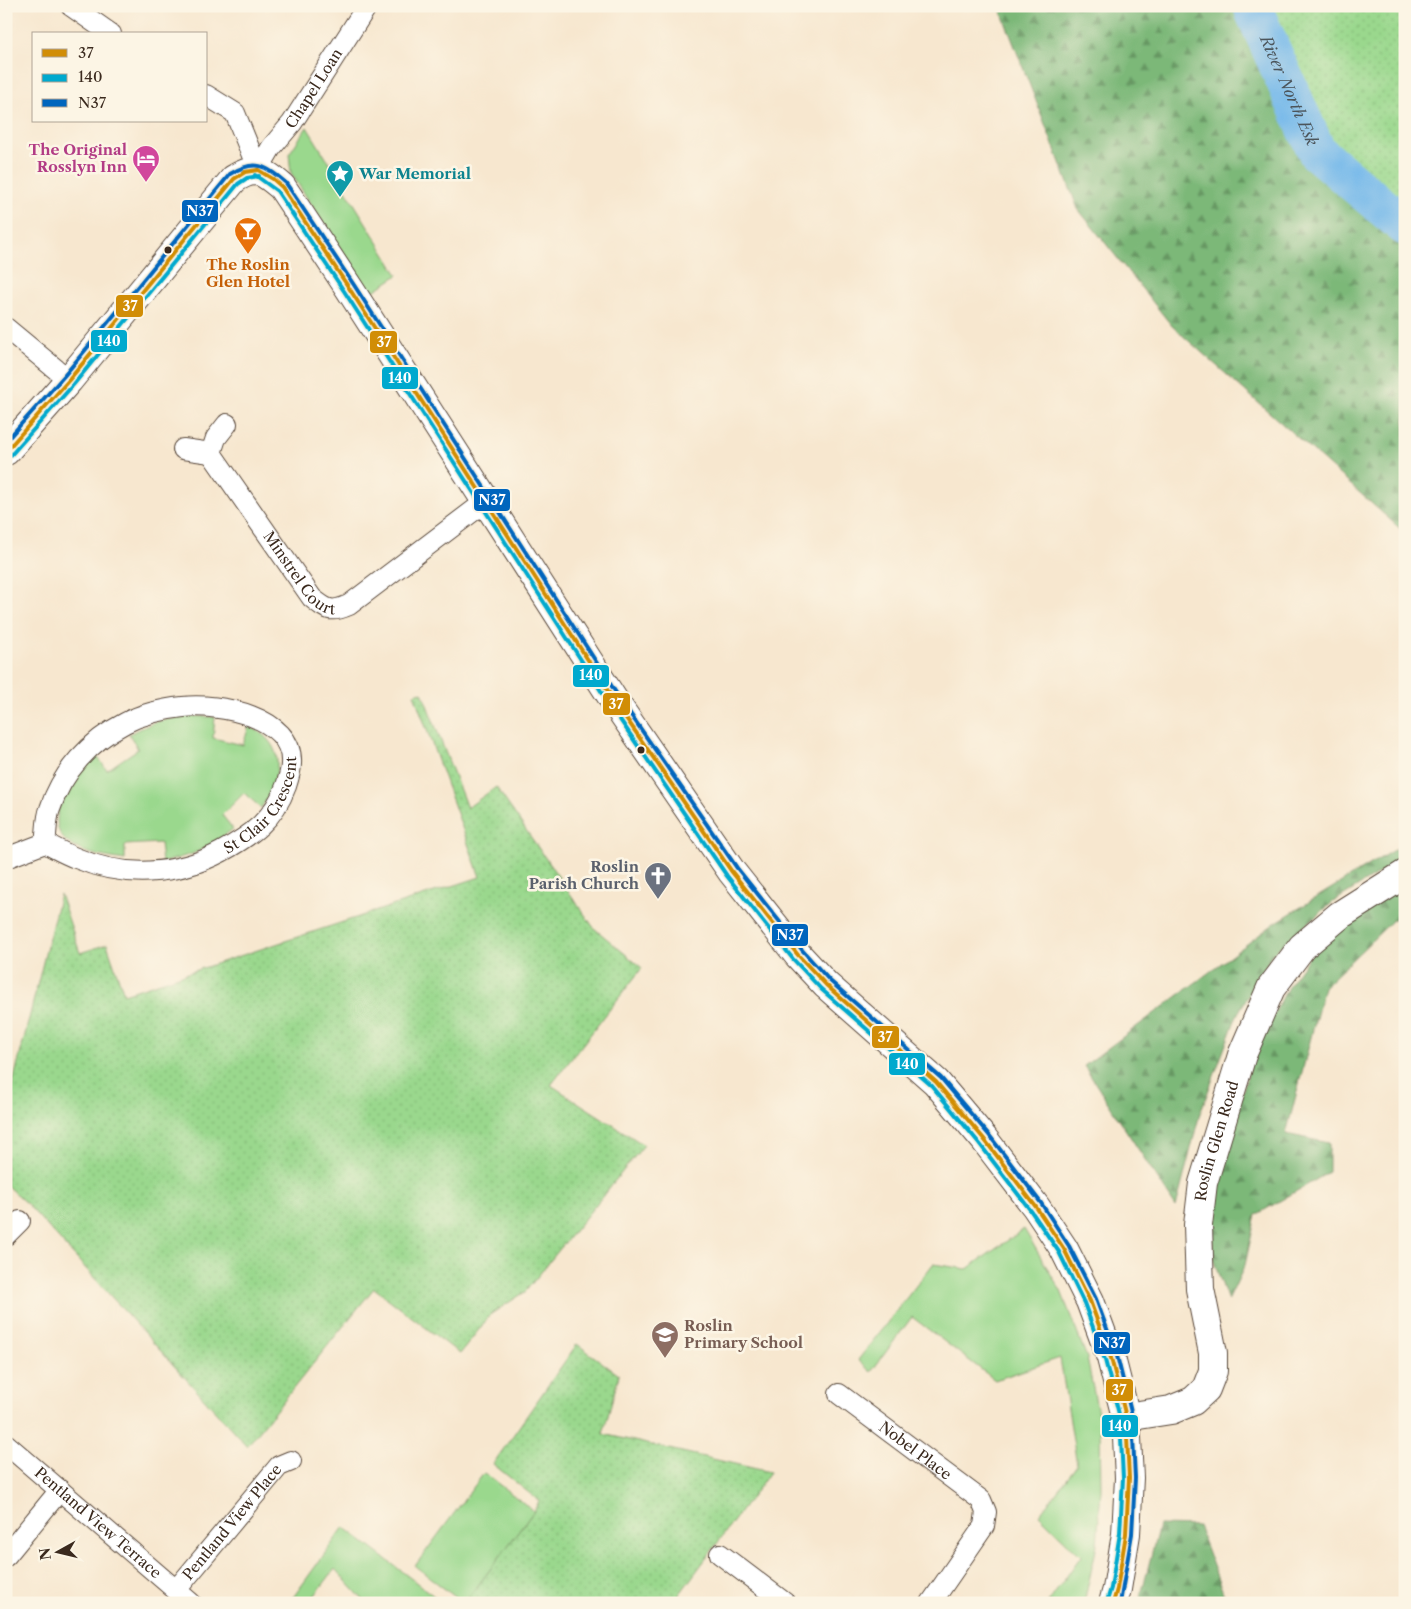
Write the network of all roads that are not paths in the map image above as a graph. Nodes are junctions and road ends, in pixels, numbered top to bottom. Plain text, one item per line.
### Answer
1 (71, 6) edge
2 (367, 6) edge
3 (108, 32) edge
4 (208, 96) edge
5 (258, 170) junction
6 (6, 328) edge
7 (69, 380) junction
8 (227, 424) dead end
9 (6, 451) edge
10 (187, 453) dead end
11 (211, 453) junction
12 (485, 502) junction
13 (45, 843) junction
14 (6, 858) edge
15 (1405, 874) edge
16 (839, 1394) dead end
17 (1126, 1418) junction
18 (6, 1444) edge
19 (291, 1461) dead end
20 (60, 1490) junction
21 (720, 1554) dead end
22 (6, 1556) edge
23 (183, 1596) edge
24 (785, 1603) edge
25 (931, 1603) edge
26 (1113, 1603) edge

1 - 3 street
2 - 5 street, Chapel Loan
4 - 5 street
5 - 7 main road
5 - 12 main road
6 - 7 street
7 - 9 main road
8 - 11 street
10 - 11 street
11 - 12 street, Minstrel Court
12 - 17 main road
13 - 13 street, St Clair Crescent
13 - 14 street
15 - 17 main road, Roslin Glen Road
16 - 25 street, Nobel Place
17 - 26 main road
18 - 20 street, Pentland View Terrace
19 - 23 street, Pentland View Place
20 - 22 street
20 - 23 street, Pentland View Terrace
21 - 24 street

